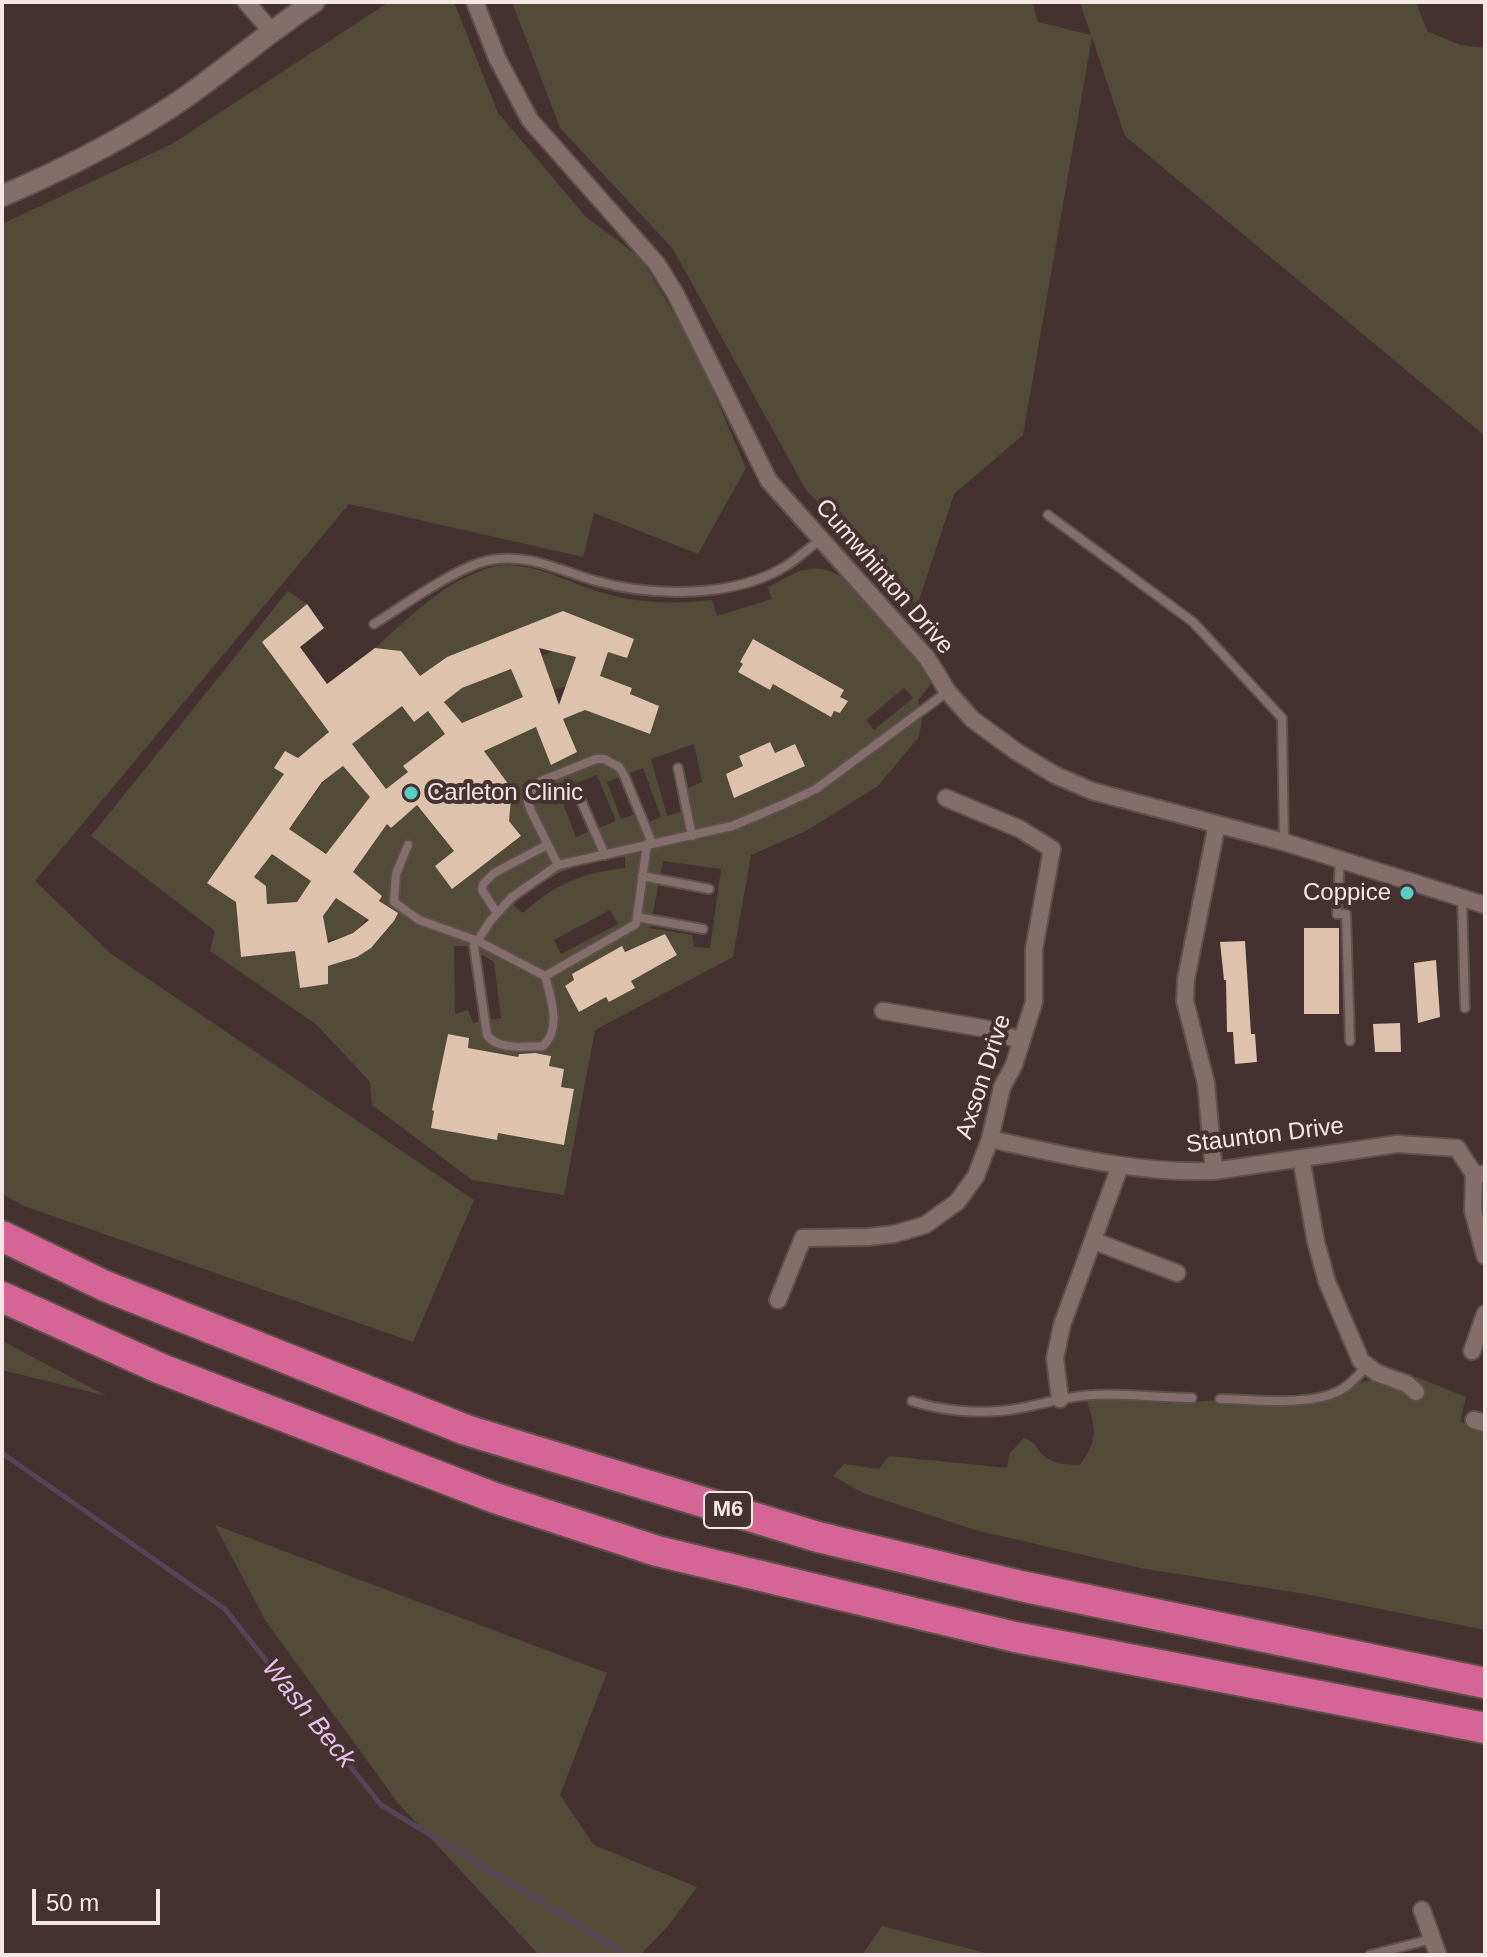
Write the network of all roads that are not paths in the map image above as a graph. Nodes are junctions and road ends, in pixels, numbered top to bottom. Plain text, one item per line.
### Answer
1 (246, 2) edge
2 (314, 2) edge
3 (475, 2) edge
4 (273, 33) junction
5 (2, 196) edge
6 (1048, 515) dead end
7 (820, 540) junction
8 (374, 624) dead end
9 (948, 692) junction
10 (678, 768) dead end
11 (579, 796) dead end
12 (946, 798) dead end
13 (1217, 824) junction
14 (692, 836) junction
15 (1284, 842) junction
16 (650, 843) junction
17 (408, 845) dead end
18 (547, 845) junction
19 (605, 855) junction
20 (1340, 859) junction
21 (558, 865) junction
22 (642, 876) junction
23 (709, 889) dead end
24 (1462, 899) junction
25 (1485, 905) edge
26 (497, 913) junction
27 (637, 917) junction
28 (703, 929) dead end
29 (478, 941) junction
30 (545, 976) junction
31 (1465, 1008) dead end
32 (883, 1011) dead end
33 (1021, 1041) junction
34 (1350, 1041) dead end
35 (990, 1139) junction
36 (1301, 1158) junction
37 (1120, 1166) junction
38 (1214, 1171) junction
39 (1480, 1174) edge
40 (2, 1236) edge
41 (1094, 1241) junction
42 (1485, 1256) edge
43 (1177, 1273) dead end
44 (2, 1297) edge
45 (778, 1300) dead end
46 (1485, 1314) edge
47 (1472, 1351) dead end
48 (1367, 1366) junction
49 (1416, 1392) dead end
50 (1192, 1398) dead end
51 (1060, 1399) junction
52 (1220, 1399) dead end
53 (912, 1401) dead end
54 (1485, 1683) edge
55 (1485, 1728) edge
56 (1422, 1910) dead end
57 (1435, 1947) edge
58 (1370, 1955) edge

1 - 4 street
2 - 4 street
3 - 7 street, Cumwhinton Drive
4 - 5 street
6 - 15 lane
7 - 8 lane
7 - 9 street, Cumwhinton Drive
9 - 13 street, Cumwhinton Drive
9 - 14 lane
10 - 14 lane
11 - 19 lane
12 - 33 street, Axson Drive
13 - 15 street, Cumwhinton Drive
13 - 38 street
14 - 16 lane
15 - 20 street, Cumwhinton Drive
16 - 18 lane
16 - 19 lane
16 - 22 lane
17 - 29 lane
18 - 21 lane
18 - 26 lane
19 - 21 lane
20 - 24 street, Cumwhinton Drive
20 - 34 lane
21 - 26 lane
22 - 23 lane
22 - 27 lane
24 - 25 street, Cumwhinton Drive
24 - 31 lane
26 - 29 lane
27 - 28 lane
27 - 30 lane
29 - 30 lane
29 - 30 lane
32 - 33 street
33 - 35 street, Axson Drive
35 - 37 street, Staunton Drive
35 - 45 street, Axson Drive
36 - 38 street, Staunton Drive
36 - 39 street, Staunton Drive
36 - 48 street
37 - 38 street, Staunton Drive
37 - 41 street
39 - 42 street
40 - 54 highway, M6
41 - 43 street
41 - 51 street
44 - 55 highway, M6
46 - 47 street
48 - 49 street
48 - 52 lane
50 - 51 lane
51 - 53 lane
56 - 57 street
57 - 58 lane

